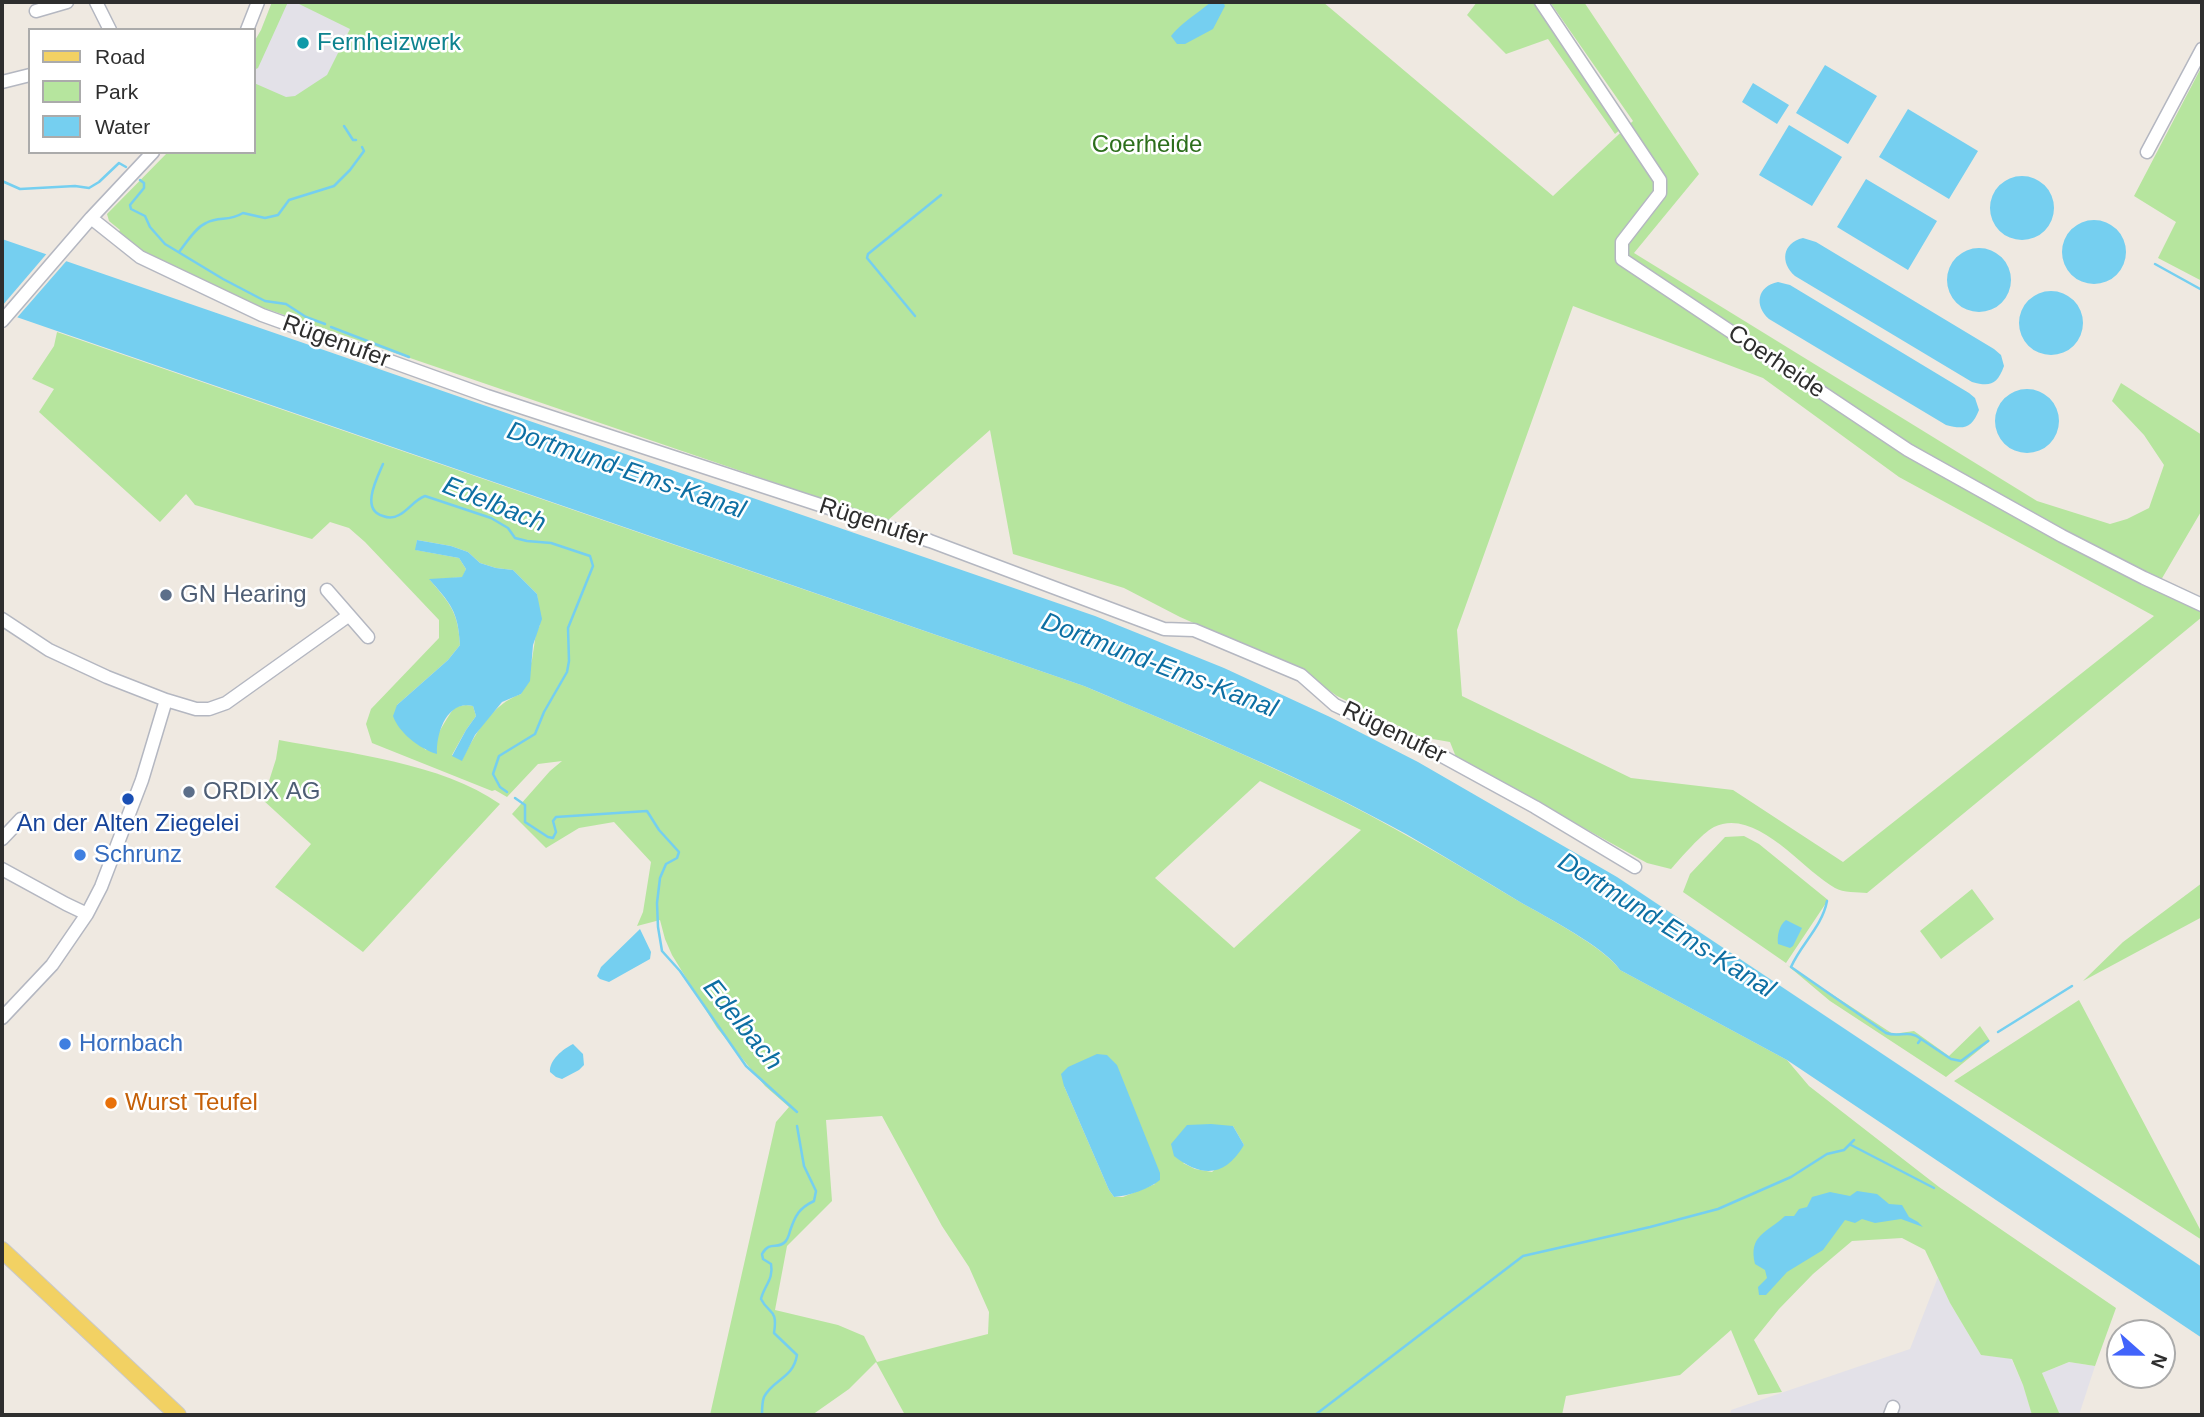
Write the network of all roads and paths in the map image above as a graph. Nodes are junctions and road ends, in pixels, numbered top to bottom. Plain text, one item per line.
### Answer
1 (67, 2) edge
2 (96, 2) edge
3 (258, 2) edge
4 (1541, 2) edge
5 (36, 11) dead end
6 (109, 28) edge
7 (248, 28) edge
8 (2202, 49) edge
9 (28, 76) edge
10 (2, 82) edge
11 (2147, 152) dead end
12 (150, 154) edge
13 (91, 218) junction
14 (2, 321) edge
15 (327, 590) dead end
16 (2202, 605) edge
17 (348, 616) junction
18 (2, 619) edge
19 (368, 637) dead end
20 (166, 700) junction
21 (21, 819) dead end
22 (2, 839) edge
23 (1635, 867) dead end
24 (2, 869) edge
25 (87, 914) junction
26 (2, 1018) edge
27 (2, 1250) edge
28 (178, 1415) edge

1 - 5 street
2 - 6 street
3 - 7 street
4 - 16 street, Coerheide
8 - 11 street
9 - 10 street
12 - 13 street
13 - 14 street
13 - 23 street, Rügenufer
15 - 17 street
17 - 19 street
17 - 20 street
18 - 20 street
20 - 25 street
21 - 22 street
24 - 25 street
25 - 26 street
27 - 28 main road

